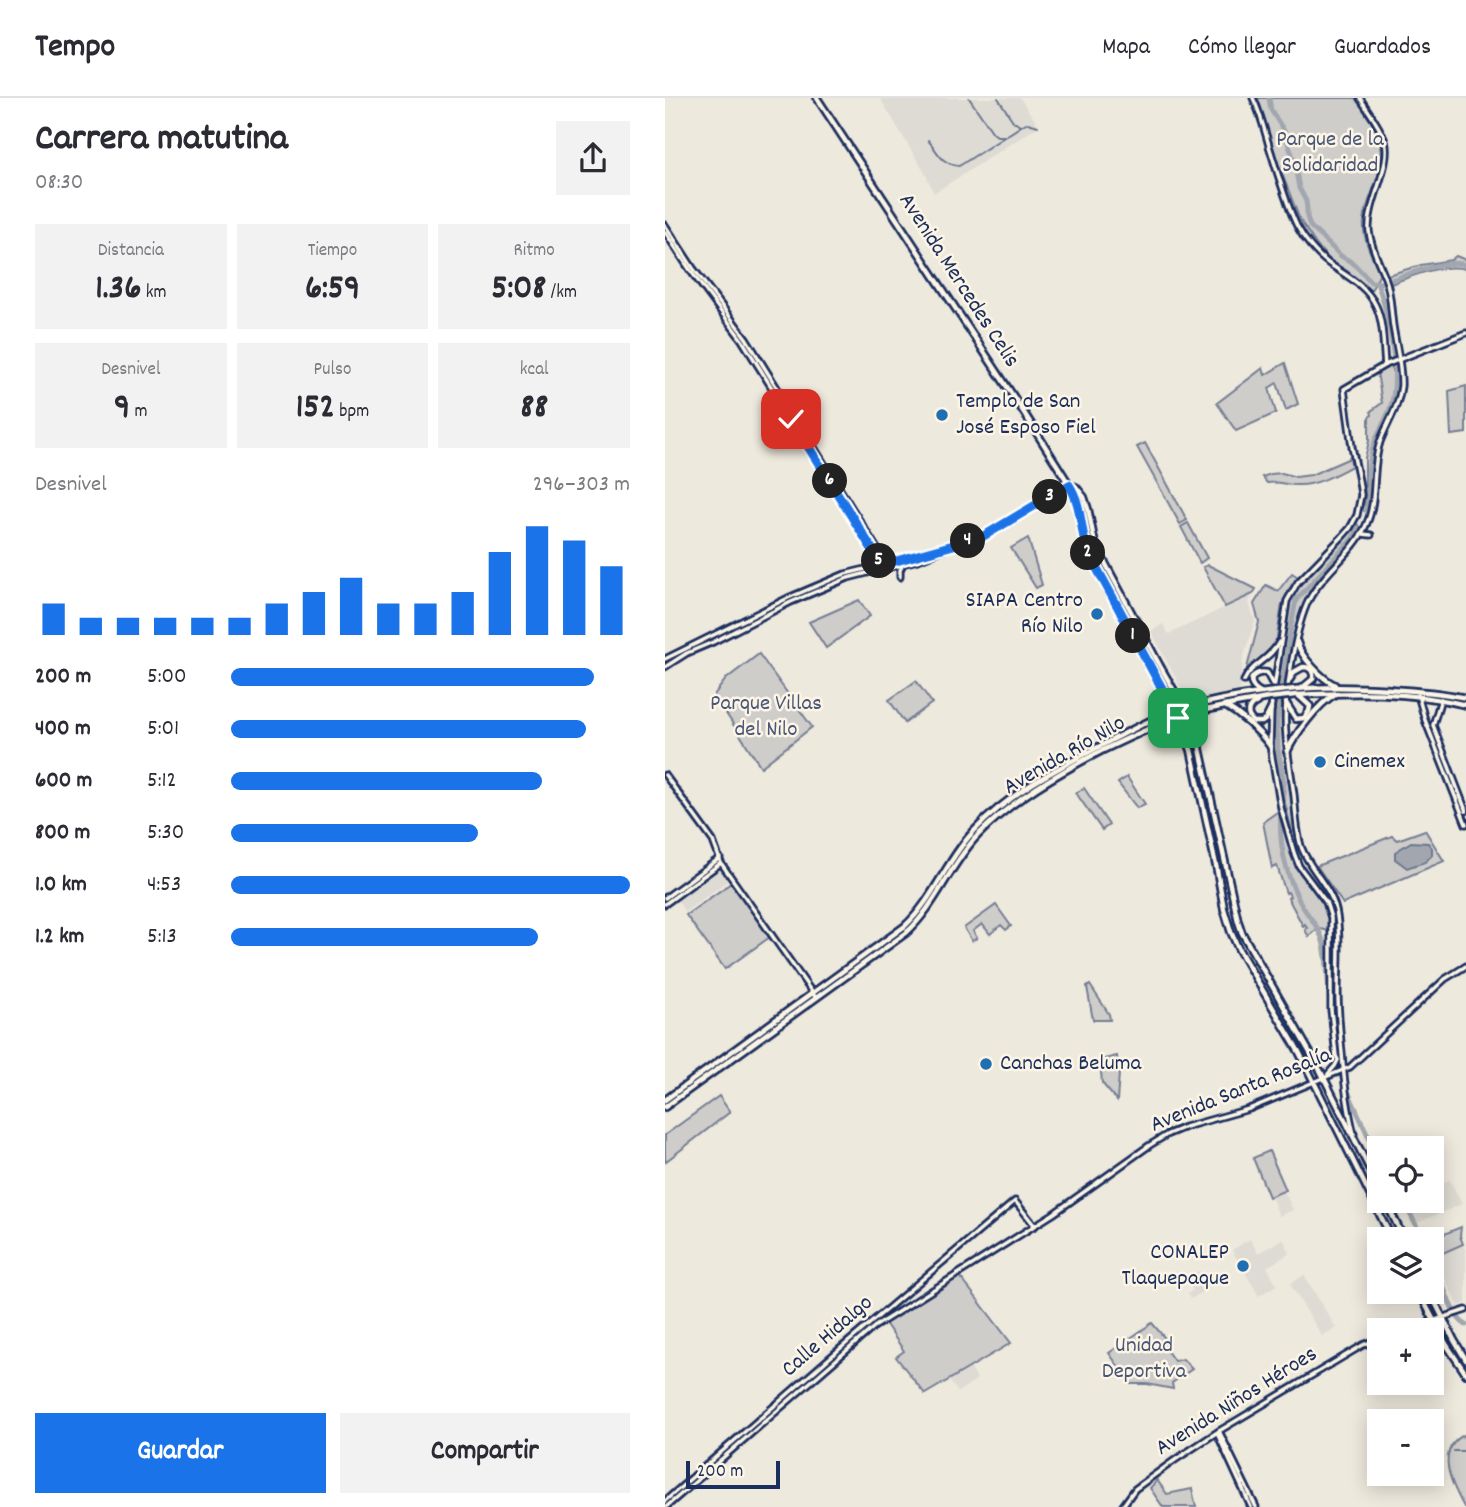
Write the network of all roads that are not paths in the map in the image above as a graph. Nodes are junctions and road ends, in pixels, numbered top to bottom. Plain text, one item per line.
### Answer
1 (817, 98) edge
2 (1253, 98) edge
3 (1360, 98) edge
4 (665, 225) edge
5 (665, 232) edge
6 (1466, 333) edge
7 (1397, 360) junction
8 (1386, 364) junction
9 (1069, 485) junction
10 (1358, 509) junction
11 (1370, 511) junction
12 (1357, 523) junction
13 (1360, 535) junction
14 (1371, 536) dead end
15 (950, 546) junction
16 (904, 564) junction
17 (886, 566) junction
18 (900, 577) dead end
19 (1281, 637) junction
20 (1135, 640) junction
21 (1297, 642) junction
22 (665, 659) edge
23 (1160, 666) junction
24 (665, 667) edge
25 (1290, 679) junction
26 (1244, 681) dead end
27 (1274, 685) junction
28 (1339, 687) junction
29 (1298, 692) junction
30 (1335, 693) junction
31 (1418, 693) junction
32 (1265, 696) junction
33 (1466, 698) edge
34 (1441, 699) junction
35 (1224, 703) junction
36 (1286, 703) junction
37 (1466, 705) edge
38 (1184, 709) junction
39 (1271, 709) junction
40 (1201, 711) junction
41 (1177, 715) junction
42 (1188, 715) junction
43 (1193, 726) junction
44 (1270, 746) junction
45 (1286, 751) junction
46 (665, 775) edge
47 (1296, 811) junction
48 (1466, 811) edge
49 (1283, 815) junction
50 (1466, 824) edge
51 (1297, 825) junction
52 (1286, 828) junction
53 (721, 861) junction
54 (665, 898) edge
55 (665, 904) edge
56 (1466, 966) edge
57 (815, 996) junction
58 (1343, 1070) junction
59 (1330, 1074) junction
60 (1324, 1078) junction
61 (1315, 1082) junction
62 (665, 1100) edge
63 (665, 1107) edge
64 (1357, 1145) junction
65 (1367, 1165) edge
66 (1035, 1226) junction
67 (1386, 1227) edge
68 (1438, 1304) edge
69 (1466, 1310) edge
70 (1446, 1316) junction
71 (1440, 1318) edge
72 (877, 1325) joint
73 (1444, 1339) edge
74 (1367, 1344) edge
75 (1466, 1360) edge
76 (1466, 1374) edge
77 (1218, 1432) junction
78 (665, 1501) edge
79 (666, 1507) edge
80 (1122, 1507) edge
81 (1254, 1507) edge

1 - 9 main road, Avenida Mercedes Celis
2 - 8 street
3 - 7 street
4 - 17 street
5 - 17 street
6 - 7 street
7 - 8 street
7 - 11 street
8 - 10 street
9 - 15 street
9 - 20 main road, Avenida Mercedes Celis
9 - 23 main road, Avenida Mercedes Celis
10 - 11 street
10 - 12 street
11 - 13 street
12 - 13 street
12 - 19 street
13 - 14 street
13 - 21 street
15 - 16 street
15 - 17 street
16 - 17 street
16 - 18 street
17 - 22 street
17 - 24 street
19 - 26 street
19 - 27 street
20 - 23 main road
20 - 41 main road, Avenida Mercedes Celis
21 - 25 street
21 - 28 main road
23 - 38 main road, Avenida Mercedes Celis
25 - 29 main road
25 - 36 street
27 - 32 main road
27 - 39 street
28 - 29 main road, Avenida Río Nilo
28 - 31 main road, Avenida Río Nilo
29 - 30 main road, Avenida Río Nilo
29 - 32 main road, Avenida Río Nilo, bridge
29 - 36 main road
30 - 31 main road, Avenida Río Nilo
30 - 45 main road
31 - 33 main road, Avenida Río Nilo
31 - 34 main road, Avenida Río Nilo
31 - 50 street
32 - 35 main road, Avenida Río Nilo
32 - 39 main road
34 - 37 main road, Avenida Río Nilo
34 - 48 street
35 - 38 main road, Avenida Río Nilo
35 - 40 main road, Avenida Río Nilo
35 - 44 main road
36 - 45 street
38 - 41 main road, Avenida Río Nilo
38 - 42 main road, Avenida Mercedes Celis
39 - 44 street
40 - 42 main road, Avenida Río Nilo
40 - 43 main road
41 - 42 main road, Avenida Río Nilo
41 - 57 main road, Avenida Río Nilo
41 - 61 main road, Avenida Mercedes Celis
42 - 43 main road, Avenida Mercedes Celis
43 - 60 main road, Avenida Mercedes Celis
44 - 49 street
45 - 47 street
46 - 53 street
47 - 49 street
47 - 51 street
49 - 52 street
51 - 52 street
51 - 58 street
52 - 59 street
53 - 54 street
53 - 55 street
53 - 57 street
56 - 58 street, Avenida Santa Rosalía
57 - 62 main road, Avenida Río Nilo
57 - 63 main road, Avenida Río Nilo
58 - 59 street, Avenida Santa Rosalía
58 - 64 street
59 - 60 street
60 - 61 street, Avenida Santa Rosalía
60 - 64 main road, Avenida Mercedes Celis
61 - 66 street, Avenida Santa Rosalía
61 - 67 main road, Avenida Mercedes Celis
64 - 65 main road, Avenida Mercedes Celis
66 - 72 street, Avenida Santa Rosalía
66 - 78 street, Calle Hidalgo
68 - 70 main road
69 - 70 street
70 - 71 street
70 - 75 main road
72 - 79 street, Calle Hidalgo
73 - 76 main road
74 - 77 street, Avenida Niños Héroes
77 - 80 street, Avenida Niños Héroes
77 - 81 street

